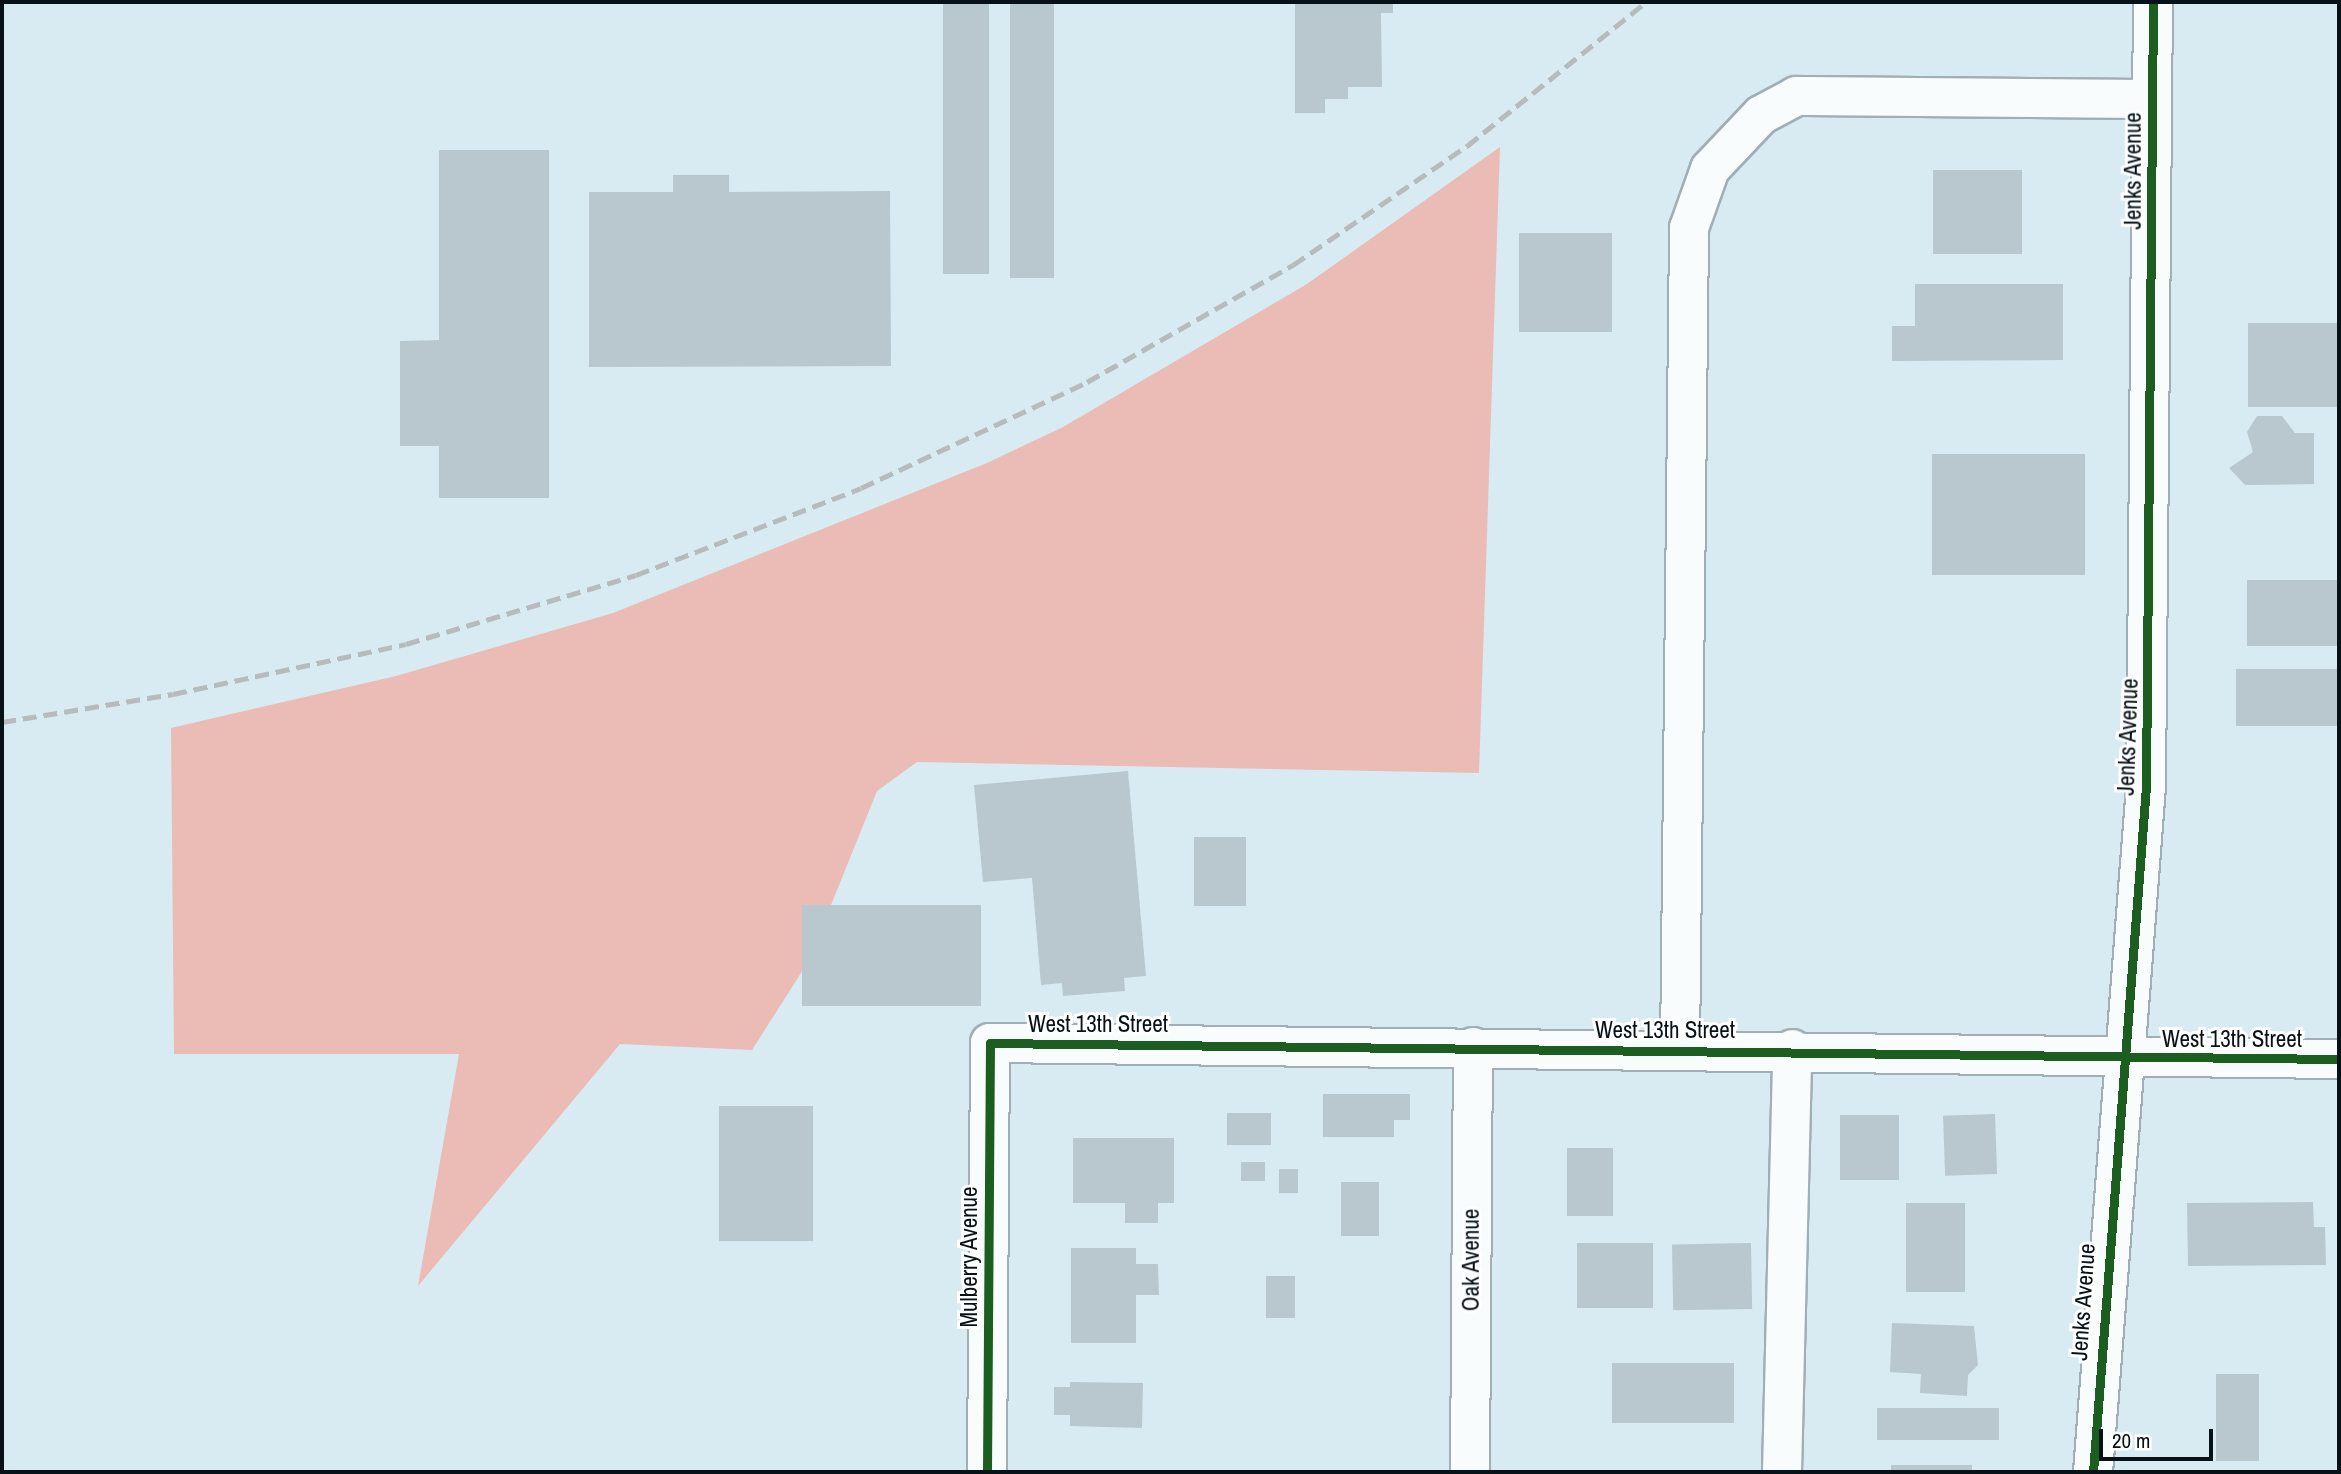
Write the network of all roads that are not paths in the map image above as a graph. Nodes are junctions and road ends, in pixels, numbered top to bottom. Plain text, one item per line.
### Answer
1 (2153, 2) edge
2 (2152, 99) junction
3 (990, 1043) joint
4 (1473, 1047) junction
5 (1792, 1049) junction
6 (1680, 1051) junction
7 (2123, 1058) junction
8 (2339, 1059) edge
9 (987, 1472) edge
10 (1469, 1472) edge
11 (1782, 1472) edge
12 (2093, 1472) edge

1 - 2 street, Jenks Avenue
2 - 6 street
2 - 7 street, Jenks Avenue
3 - 4 street, West 13th Street
3 - 9 street, Mulberry Avenue
4 - 6 street, West 13th Street
4 - 10 street, Oak Avenue
5 - 6 street, West 13th Street
5 - 7 street, West 13th Street
5 - 11 street
7 - 8 street, West 13th Street
7 - 12 street, Jenks Avenue

